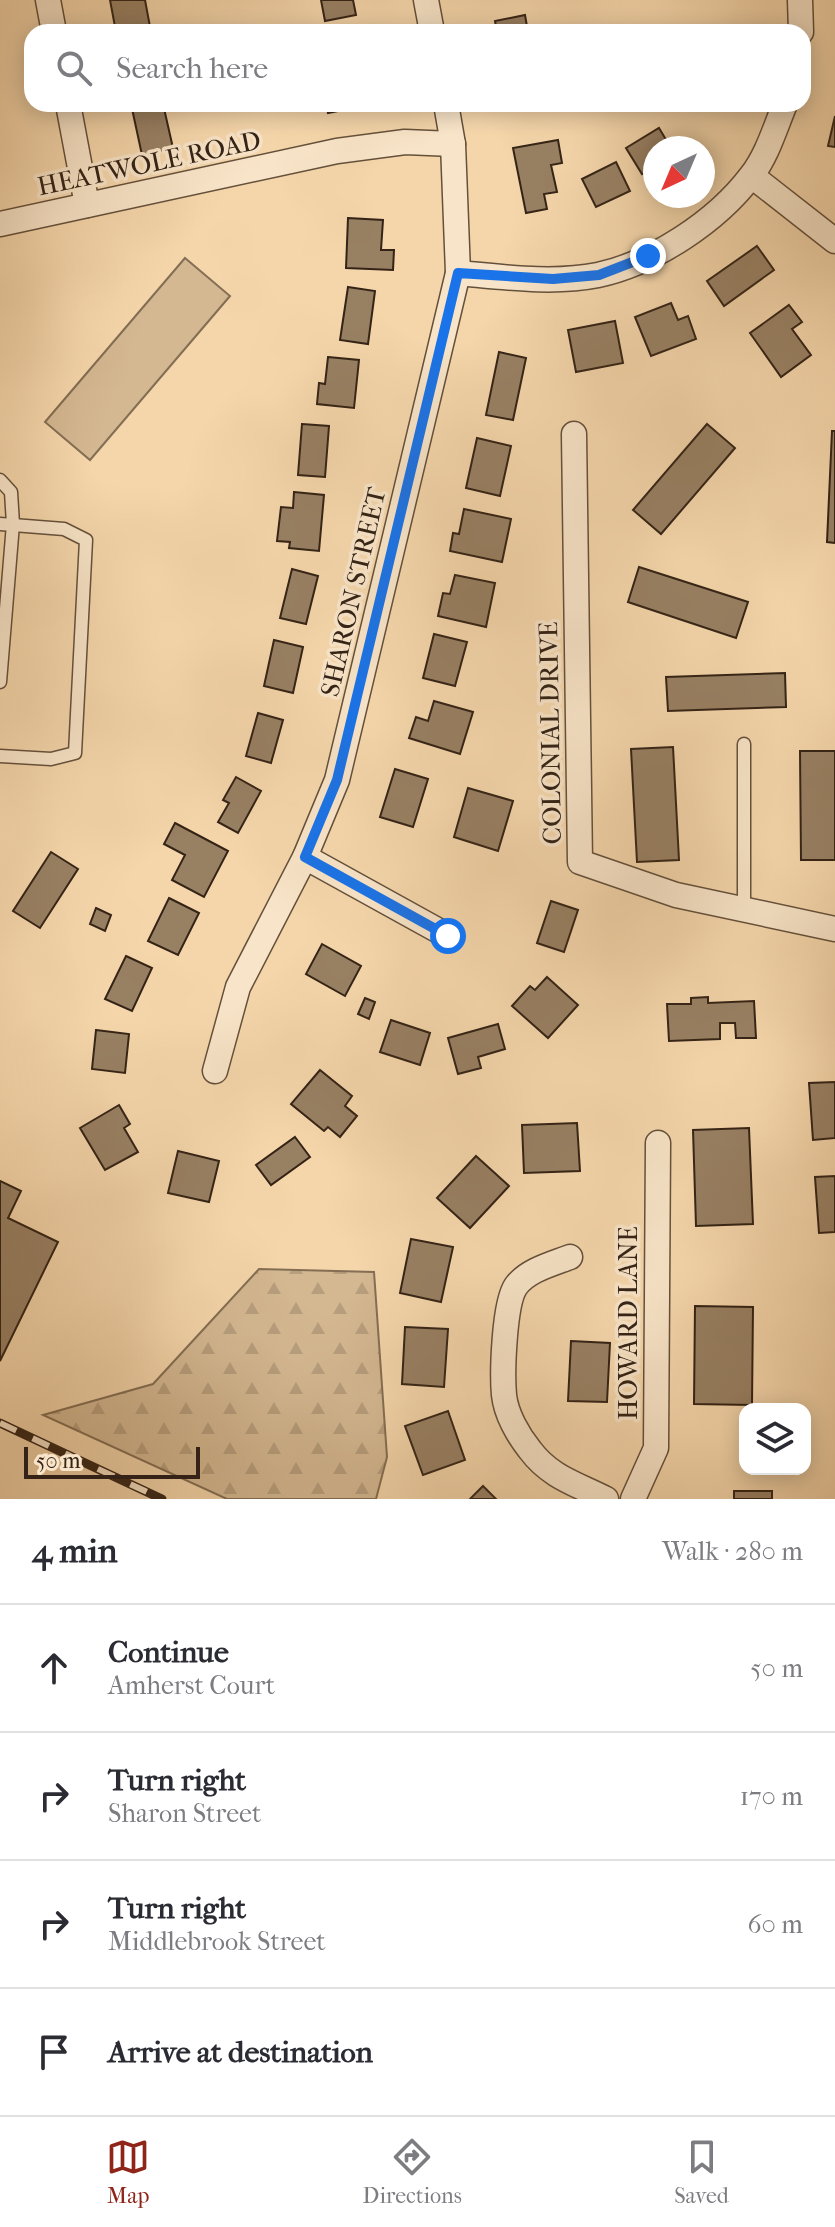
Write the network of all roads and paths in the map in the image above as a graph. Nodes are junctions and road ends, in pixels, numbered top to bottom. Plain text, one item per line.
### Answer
1 (48, 0) edge
2 (426, 0) edge
3 (800, 0) edge
4 (52, 24) edge
5 (430, 24) edge
6 (801, 24) edge
7 (70, 112) edge
8 (447, 112) edge
9 (781, 112) edge
10 (453, 144) junction
11 (752, 176) junction
12 (87, 205) junction
13 (0, 224) edge
14 (835, 241) edge
15 (458, 273) junction
16 (574, 434) dead end
17 (0, 480) edge
18 (7, 524) edge
19 (0, 682) edge
20 (744, 744) dead end
21 (0, 756) edge
22 (305, 857) junction
23 (744, 912) junction
24 (835, 929) edge
25 (448, 936) dead end
26 (215, 1071) dead end
27 (658, 1143) dead end
28 (570, 1257) dead end
29 (606, 1499) edge
30 (633, 1499) edge

1 - 4 street
2 - 5 street
3 - 6 street
7 - 12 street
8 - 10 street, SHARON STREET
9 - 11 street
10 - 12 street, HEATWOLE ROAD
10 - 15 street, SHARON STREET
11 - 14 street
11 - 15 street
12 - 13 street, HEATWOLE ROAD
15 - 22 street, SHARON STREET
16 - 23 street, COLONIAL DRIVE
17 - 18 lane
18 - 19 lane
18 - 21 lane
20 - 23 lane
22 - 25 street
22 - 26 street, SHARON STREET
23 - 24 street, COLONIAL DRIVE
27 - 30 street, HOWARD LANE
28 - 29 street

